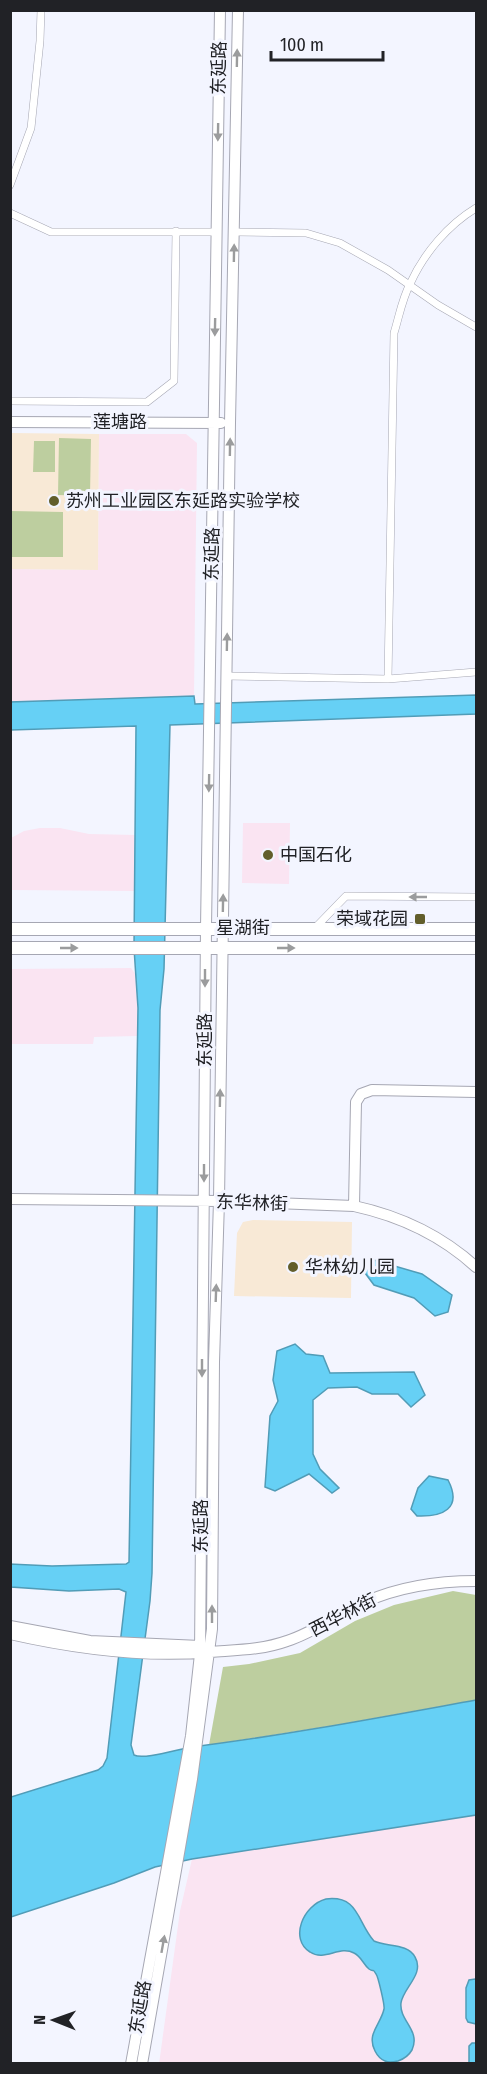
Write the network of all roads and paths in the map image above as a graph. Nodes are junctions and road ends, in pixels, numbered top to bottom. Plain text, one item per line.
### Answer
1 (40, 10) edge
2 (220, 10) edge
3 (238, 10) edge
4 (10, 185) edge
5 (477, 208) edge
6 (10, 213) edge
7 (176, 231) junction
8 (216, 231) junction
9 (235, 232) junction
10 (409, 285) junction
11 (477, 327) edge
12 (10, 401) edge
13 (10, 422) edge
14 (214, 423) junction
15 (230, 423) junction
16 (477, 672) edge
17 (226, 676) junction
18 (388, 679) junction
19 (477, 897) edge
20 (222, 927) junction
21 (206, 928) junction
22 (315, 928) junction
23 (10, 929) edge
24 (477, 929) edge
25 (10, 948) edge
26 (222, 948) junction
27 (477, 948) edge
28 (206, 949) junction
29 (477, 1092) edge
30 (10, 1199) edge
31 (204, 1201) junction
32 (219, 1202) junction
33 (354, 1206) junction
34 (477, 1267) edge
35 (477, 1581) edge
36 (10, 1626) edge
37 (10, 1634) edge
38 (119, 1647) junction
39 (203, 1651) junction
40 (169, 1882) junction
41 (131, 2064) edge
42 (142, 2064) edge

1 - 4 street
2 -> 8 main road, 东延路
9 -> 3 main road, 东延路
5 - 10 street
6 - 7 street
7 - 8 street
7 - 12 street
8 -> 14 main road, 东延路
9 - 10 street
15 -> 9 main road, 东延路
10 - 11 street
10 - 18 street
13 - 14 main road, 莲塘路
14 - 15 main road, 莲塘路
14 -> 21 main road, 东延路
17 -> 15 main road, 东延路
16 - 18 street
17 - 18 street
20 -> 17 main road, 东延路
19 -> 22 street
20 - 21 main road, 星湖街
20 - 22 main road, 星湖街
20 - 26 main road, 东延路
21 - 23 main road, 星湖街
21 - 28 main road, 东延路
22 - 24 main road, 星湖街
25 -> 28 main road, 星湖街
26 -> 27 main road, 星湖街
26 - 28 main road, 星湖街
32 -> 26 main road, 东延路
28 -> 31 main road, 东延路
29 - 33 main road
30 - 31 main road, 东华林街
31 - 32 main road, 东华林街
31 -> 39 main road, 东延路
32 - 33 main road, 东华林街
39 -> 32 main road, 东延路
33 - 34 main road, 东华林街
35 - 39 main road, 西华林街
36 - 38 main road, 西华林街
37 - 38 main road, 西华林街
38 - 39 main road, 西华林街
39 - 40 main road, 东延路
40 - 41 main road, 东延路
42 -> 40 main road, 东延路

